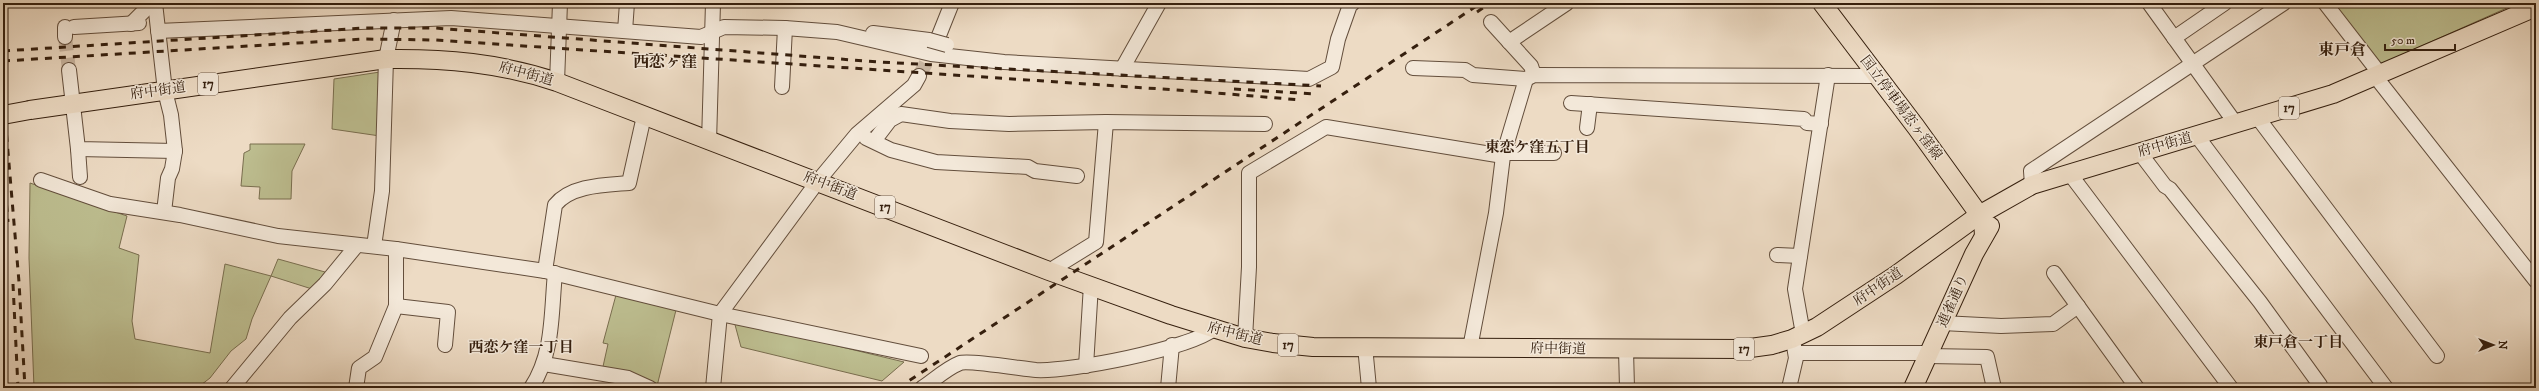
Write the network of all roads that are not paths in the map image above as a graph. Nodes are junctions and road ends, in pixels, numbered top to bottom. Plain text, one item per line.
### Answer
1 (147, 3) edge
2 (155, 3) edge
3 (560, 3) edge
4 (627, 3) edge
5 (713, 3) edge
6 (952, 3) edge
7 (1159, 3) edge
8 (1353, 3) edge
9 (1567, 3) edge
10 (1822, 3) edge
11 (2149, 3) edge
12 (2225, 3) edge
13 (2284, 3) edge
14 (2325, 3) edge
15 (2536, 6) edge
16 (394, 20) junction
17 (1492, 22) dead end
18 (560, 26) junction
19 (785, 28) junction
20 (68, 30) dead end
21 (158, 31) junction
22 (625, 31) junction
23 (713, 31) junction
24 (841, 33) junction
25 (2174, 38) junction
26 (1510, 42) junction
27 (928, 58) junction
28 (386, 59) junction
29 (1050, 64) junction
30 (2193, 64) junction
31 (1413, 68) dead end
32 (1122, 69) junction
33 (69, 70) tunnel mouth
34 (1828, 75) junction
35 (2378, 75) junction
36 (919, 76) tunnel mouth
37 (1878, 76) junction
38 (1530, 77) junction
39 (557, 82) junction
40 (782, 87) dead end
41 (165, 90) junction
42 (1571, 102) dead end
43 (73, 104) junction
44 (1590, 104) junction
45 (3, 114) edge
46 (644, 116) junction
47 (2258, 118) junction
48 (1106, 122) junction
49 (1265, 124) dead end
50 (1821, 124) junction
51 (2236, 124) junction
52 (1587, 128) dead end
53 (857, 134) junction
54 (2197, 136) junction
55 (874, 141) junction
56 (709, 142) junction
57 (78, 149) junction
58 (175, 151) junction
59 (2140, 152) junction
60 (1554, 153) dead end
61 (1504, 154) junction
62 (2070, 174) junction
63 (1077, 176) dead end
64 (80, 177) dead end
65 (41, 180) dead end
66 (818, 181) junction
67 (2032, 185) junction
68 (2007, 197) junction
69 (164, 212) junction
70 (1979, 215) junction
71 (1984, 236) junction
72 (358, 244) junction
73 (374, 246) junction
74 (396, 249) junction
75 (1777, 255) dead end
76 (1800, 256) junction
77 (1049, 271) junction
78 (550, 272) junction
79 (2054, 273) dead end
80 (2536, 281) edge
81 (1092, 285) junction
82 (396, 306) junction
83 (2078, 306) junction
84 (720, 314) junction
85 (1942, 323) junction
86 (1214, 329) junction
87 (1245, 338) junction
88 (1797, 342) junction
89 (445, 345) dead end
90 (1172, 345) junction
91 (1365, 346) junction
92 (1470, 348) junction
93 (1626, 350) junction
94 (1929, 355) junction
95 (921, 356) dead end
96 (2437, 356) dead end
97 (544, 364) junction
98 (1086, 366) junction
99 (2320, 385) dead end
100 (932, 386) edge
101 (232, 388) edge
102 (356, 388) edge
103 (531, 388) edge
104 (650, 388) edge
105 (713, 388) edge
106 (1168, 388) edge
107 (1369, 388) edge
108 (1627, 388) edge
109 (1789, 388) edge
110 (1913, 388) edge
111 (1994, 388) edge
112 (2137, 388) edge
113 (2231, 388) edge
114 (2386, 388) edge

1 - 20 street
2 - 21 street
3 - 18 street
4 - 22 street
5 - 23 street
6 - 27 street
7 - 32 street
8 - 32 street
9 - 26 street
10 - 37 main road, 国立停車場恋ヶ窪線
11 - 25 street
12 - 25 street
13 - 30 street
14 - 35 street
15 - 35 main road, 府中街道 / 17
16 - 18 street
16 - 21 street
16 - 28 street
17 - 26 street
18 - 22 street
18 - 39 street
19 - 23 street
19 - 24 street
19 - 40 street
21 - 41 street
22 - 23 street
23 - 56 street
24 - 27 street
24 - 29 street, bridge
25 - 30 street
26 - 38 street
27 - 29 street
28 - 39 main road, 府中街道 / 17
28 - 41 main road, 府中街道 / 17
28 - 73 street
29 - 32 street
30 - 51 street
30 - 67 street
31 - 38 street
33 - 43 street
34 - 37 street
34 - 38 street
34 - 50 street
35 - 47 main road, 府中街道 / 17
35 - 80 street
36 - 53 street
37 - 70 main road, 国立停車場恋ヶ窪線
38 - 61 street
39 - 46 main road, 府中街道 / 17
41 - 43 main road, 府中街道 / 17
41 - 58 street
42 - 44 street
43 - 45 main road, 府中街道 / 17, bridge
43 - 57 street
44 - 50 street
44 - 52 street
46 - 56 main road, 府中街道 / 17
46 - 78 street
47 - 51 main road, 府中街道 / 17
47 - 96 street
48 - 49 street
48 - 55 street
48 - 77 street
50 - 76 street
51 - 54 main road, 府中街道 / 17
53 - 55 street
53 - 66 street
54 - 59 main road, 府中街道 / 17
54 - 114 street
55 - 63 street
56 - 66 main road, 府中街道 / 17
57 - 58 street
57 - 64 street
58 - 69 street
59 - 62 main road, 府中街道 / 17
59 - 99 street
60 - 61 street
61 - 87 street
61 - 92 street
62 - 67 main road, 府中街道 / 17
62 - 113 street
65 - 69 street
66 - 77 main road, 府中街道 / 17
66 - 84 street
67 - 68 main road, 府中街道 / 17
68 - 70 main road, 府中街道 / 17
68 - 71 main road, 連雀通り
69 - 72 street
70 - 71 main road
70 - 88 main road, 府中街道 / 17
71 - 85 main road, 連雀通り
72 - 73 street
72 - 101 street
73 - 74 street
74 - 78 street
74 - 82 street
75 - 76 street
76 - 88 street
77 - 81 main road, 府中街道 / 17
78 - 84 street
78 - 97 street
79 - 83 street
81 - 86 main road, 府中街道 / 17
81 - 98 street
82 - 89 street
82 - 102 street
83 - 85 street
83 - 112 street
84 - 95 street
84 - 105 street
85 - 94 main road, 連雀通り
86 - 87 main road, 府中街道 / 17
86 - 90 street
87 - 91 main road, 府中街道 / 17
88 - 93 main road, 府中街道 / 17
88 - 94 street
88 - 109 street
90 - 98 street
90 - 106 street
91 - 92 main road, 府中街道 / 17
91 - 107 street
92 - 93 main road, 府中街道 / 17
93 - 108 street
94 - 110 main road, 連雀通り
94 - 111 street
97 - 103 street
97 - 104 street
98 - 100 street

